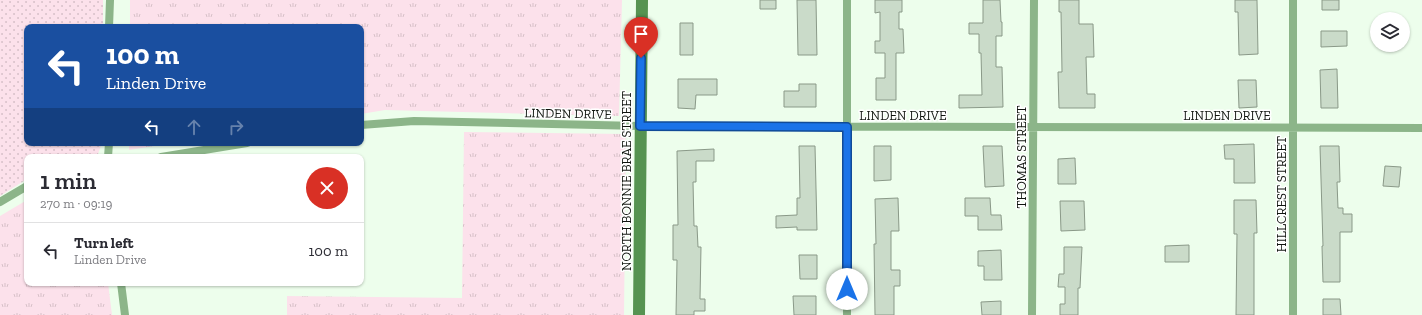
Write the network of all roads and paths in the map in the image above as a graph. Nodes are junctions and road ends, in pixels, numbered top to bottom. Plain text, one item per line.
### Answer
1 (110, 0) edge
2 (642, 0) edge
3 (848, 0) edge
4 (1034, 0) edge
5 (1293, 0) edge
6 (110, 24) edge
7 (364, 125) edge
8 (640, 126) junction
9 (847, 127) junction
10 (1033, 127) junction
11 (1292, 127) junction
12 (1422, 128) edge
13 (229, 146) edge
14 (179, 154) edge
15 (24, 188) edge
16 (0, 202) edge
17 (121, 286) edge
18 (125, 315) edge
19 (639, 315) edge
20 (847, 315) edge
21 (1032, 315) edge
22 (1293, 315) edge

1 - 6 street
2 - 8 main road, NORTH BONNIE BRAE STREET
3 - 9 street
4 - 10 street, THOMAS STREET
5 - 11 street, HILLCREST STREET
7 - 8 street, LINDEN DRIVE
8 - 9 street, LINDEN DRIVE
8 - 19 main road, NORTH BONNIE BRAE STREET
9 - 10 street, LINDEN DRIVE
9 - 20 street
10 - 11 street, LINDEN DRIVE
10 - 21 street, THOMAS STREET
11 - 12 street, LINDEN DRIVE
11 - 22 street, HILLCREST STREET
13 - 14 street
15 - 16 street
17 - 18 street

